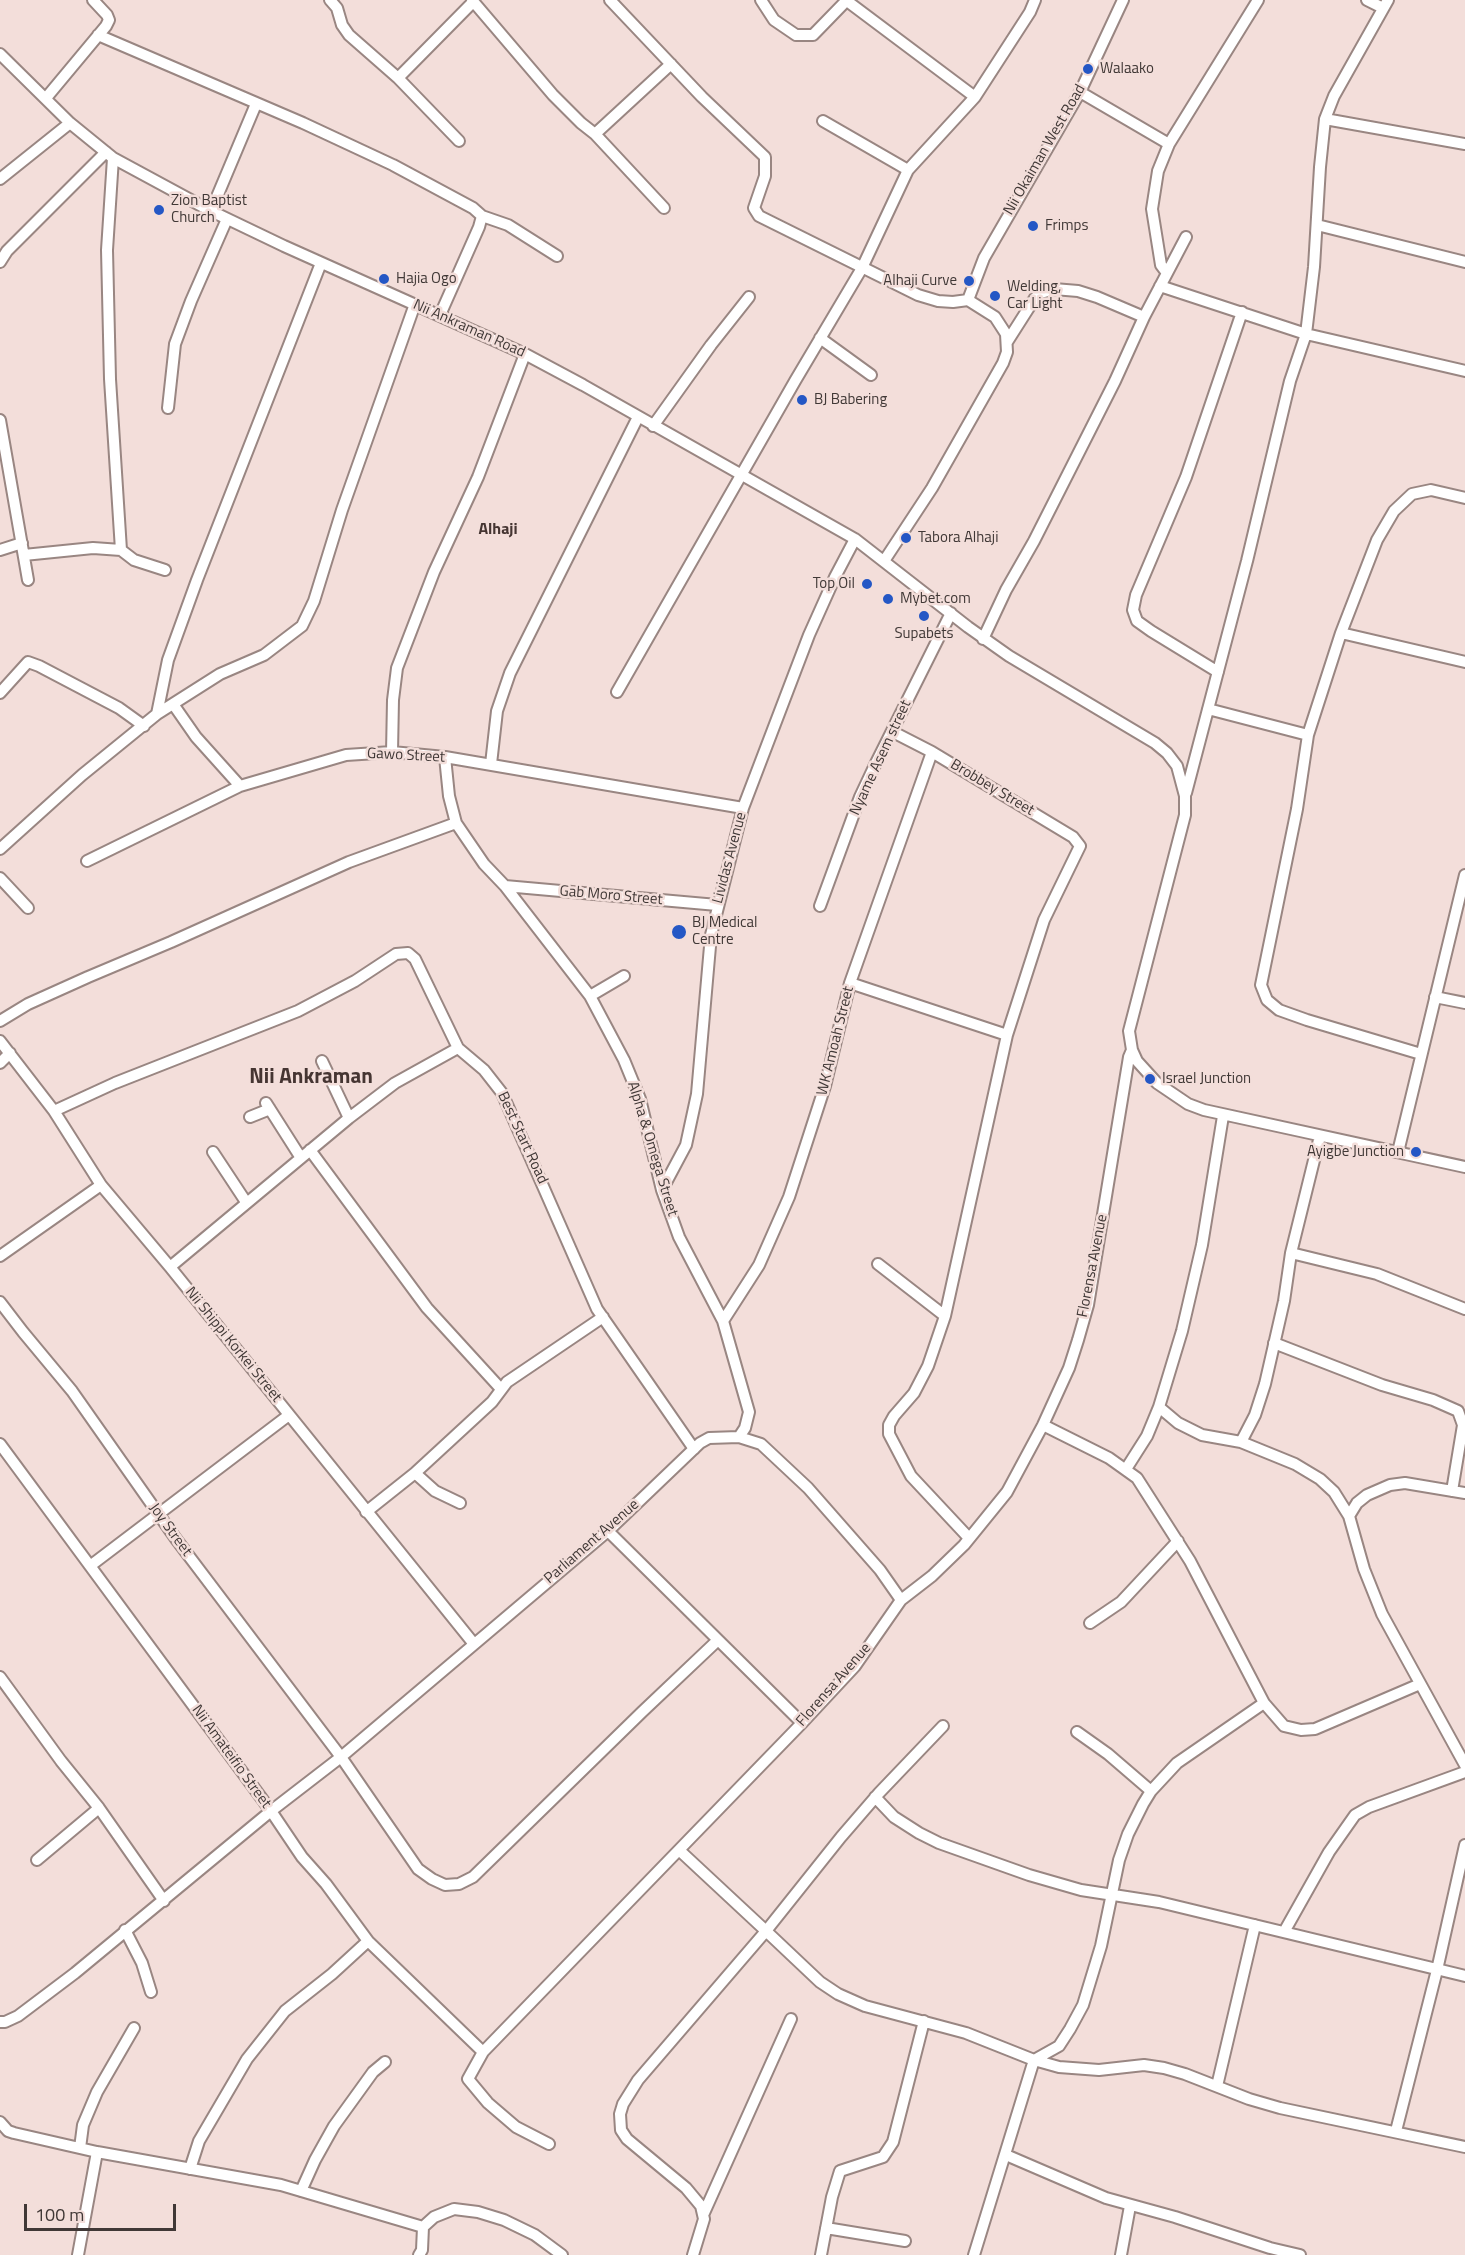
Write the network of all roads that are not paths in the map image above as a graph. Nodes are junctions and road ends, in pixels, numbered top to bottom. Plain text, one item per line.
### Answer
1 (93, 0) edge
2 (610, 0) edge
3 (761, 0) edge
4 (847, 0) edge
5 (1035, 0) edge
6 (1123, 0) edge
7 (1258, 0) edge
8 (1367, 0) edge
9 (472, 1) edge
10 (337, 3) edge
11 (1385, 4) edge
12 (98, 35) junction
13 (0, 54) edge
14 (671, 64) junction
15 (398, 78) junction
16 (1080, 92) junction
17 (975, 97) junction
18 (46, 98) junction
19 (256, 104) junction
20 (1325, 119) junction
21 (823, 121) dead end
22 (70, 123) junction
23 (595, 134) junction
24 (459, 141) dead end
25 (1169, 144) junction
26 (1465, 144) edge
27 (110, 155) junction
28 (908, 170) junction
29 (0, 179) edge
30 (664, 208) dead end
31 (211, 211) junction
32 (482, 216) junction
33 (227, 219) junction
34 (1317, 225) junction
35 (1186, 237) dead end
36 (557, 256) dead end
37 (0, 262) edge
38 (1465, 262) edge
39 (321, 263) junction
40 (862, 268) junction
41 (1167, 273) junction
42 (1160, 286) junction
43 (749, 297) dead end
44 (968, 300) junction
45 (415, 304) junction
46 (1242, 312) junction
47 (440, 315) junction
48 (1144, 317) junction
49 (1306, 334) junction
50 (820, 338) junction
51 (1007, 342) junction
52 (525, 354) junction
53 (1465, 371) edge
54 (871, 375) dead end
55 (168, 408) dead end
56 (638, 417) junction
57 (0, 420) edge
58 (653, 426) junction
59 (741, 476) junction
60 (1465, 498) edge
61 (855, 539) junction
62 (22, 543) junction
63 (0, 550) edge
64 (121, 550) junction
65 (24, 555) junction
66 (884, 561) junction
67 (165, 570) dead end
68 (28, 580) dead end
69 (951, 614) junction
70 (1341, 633) junction
71 (983, 639) junction
72 (1465, 662) edge
73 (1218, 672) junction
74 (617, 692) dead end
75 (0, 693) edge
76 (173, 704) junction
77 (1208, 710) junction
78 (157, 714) junction
79 (144, 726) junction
80 (893, 732) junction
81 (1308, 735) junction
82 (392, 752) junction
83 (932, 752) junction
84 (445, 757) junction
85 (491, 764) junction
86 (240, 786) junction
87 (1185, 796) junction
88 (743, 808) junction
89 (456, 823) junction
90 (0, 849) edge
91 (87, 861) dead end
92 (1465, 875) edge
93 (0, 878) edge
94 (505, 886) junction
95 (717, 905) junction
96 (820, 906) dead end
97 (28, 908) dead end
98 (624, 976) dead end
99 (850, 983) junction
100 (590, 996) junction
101 (1435, 997) junction
102 (1465, 1003) edge
103 (0, 1021) edge
104 (1007, 1035) junction
105 (0, 1041) edge
106 (458, 1048) junction
107 (1132, 1050) junction
108 (10, 1053) junction
109 (1421, 1054) junction
110 (322, 1062) dead end
111 (0, 1063) edge
112 (54, 1111) junction
113 (1223, 1116) junction
114 (250, 1117) dead end
115 (349, 1118) junction
116 (1320, 1136) junction
117 (213, 1152) dead end
118 (1398, 1152) junction
119 (305, 1154) junction
120 (1465, 1167) edge
121 (101, 1185) junction
122 (662, 1190) junction
123 (246, 1202) junction
124 (1291, 1253) junction
125 (0, 1256) edge
126 (878, 1264) dead end
127 (170, 1267) junction
128 (0, 1302) edge
129 (1465, 1309) edge
130 (945, 1316) junction
131 (603, 1317) junction
132 (723, 1321) junction
133 (1274, 1342) junction
134 (501, 1389) junction
135 (1159, 1407) junction
136 (289, 1415) junction
137 (1043, 1425) junction
138 (739, 1437) junction
139 (1241, 1442) junction
140 (0, 1444) edge
141 (694, 1449) junction
142 (1126, 1468) junction
143 (415, 1473) junction
144 (1452, 1491) junction
145 (1465, 1492) edge
146 (460, 1503) dead end
147 (366, 1512) junction
148 (158, 1514) junction
149 (1349, 1516) junction
150 (608, 1531) junction
151 (969, 1538) junction
152 (1178, 1541) junction
153 (90, 1566) junction
154 (901, 1600) junction
155 (1090, 1623) dead end
156 (718, 1640) junction
157 (474, 1644) junction
158 (0, 1677) edge
159 (1420, 1684) junction
160 (1264, 1703) junction
161 (802, 1723) junction
162 (943, 1726) dead end
163 (1077, 1732) dead end
164 (341, 1757) junction
165 (1465, 1765) edge
166 (1465, 1772) edge
167 (1151, 1791) junction
168 (875, 1797) junction
169 (99, 1808) junction
170 (271, 1811) junction
171 (1465, 1845) edge
172 (679, 1850) junction
173 (37, 1860) dead end
174 (1110, 1895) junction
175 (164, 1901) junction
176 (1255, 1925) junction
177 (125, 1930) junction
178 (766, 1930) junction
179 (1284, 1932) junction
180 (368, 1941) junction
181 (1437, 1970) junction
182 (1465, 1976) edge
183 (151, 1992) dead end
184 (791, 2019) dead end
185 (924, 2021) junction
186 (0, 2022) edge
187 (135, 2028) dead end
188 (483, 2052) junction
189 (1034, 2060) junction
190 (385, 2062) dead end
191 (1217, 2086) junction
192 (0, 2122) edge
193 (1396, 2132) junction
194 (549, 2145) dead end
195 (1465, 2147) edge
196 (80, 2148) junction
197 (97, 2152) junction
198 (1006, 2155) junction
199 (190, 2169) junction
200 (301, 2191) junction
201 (1130, 2206) junction
202 (704, 2213) junction
203 (423, 2227) junction
204 (826, 2228) junction
205 (905, 2241) dead end
206 (78, 2255) edge
207 (419, 2255) edge
208 (562, 2255) edge
209 (693, 2255) edge
210 (821, 2255) edge
211 (974, 2255) edge
212 (1121, 2255) edge
213 (1300, 2255) edge

1 - 12 street
2 - 14 street
3 - 4 street
4 - 17 street
5 - 17 street
6 - 16 street, Nii Okaiman West Road
7 - 25 street
8 - 11 street
9 - 15 street
9 - 23 street
10 - 15 street
11 - 20 street
12 - 18 street
12 - 19 street
13 - 18 street, Nii Ankraman Road
14 - 23 street
14 - 40 street
15 - 24 street
16 - 25 street
16 - 44 street, Nii Okaiman West Road
17 - 28 street
18 - 22 street, Nii Ankraman Road
19 - 31 street
19 - 32 street
20 - 26 street
20 - 34 street
21 - 28 street
22 - 27 street, Nii Ankraman Road
22 - 29 street
23 - 30 street
25 - 41 street
27 - 31 street, Nii Ankraman Road
27 - 37 street
27 - 64 street
28 - 40 street
31 - 33 street, Nii Ankraman Road
32 - 36 street
32 - 47 street
33 - 39 street, Nii Ankraman Road
33 - 55 street
34 - 38 street
34 - 49 street
35 - 41 street
39 - 45 street, Nii Ankraman Road
39 - 78 street
40 - 44 street
40 - 50 street
41 - 42 street
42 - 46 street
42 - 48 street
43 - 58 street
44 - 51 street
45 - 47 street, Nii Ankraman Road
45 - 76 street
46 - 49 street
46 - 73 street
47 - 52 street, Nii Ankraman Road
48 - 51 street
48 - 71 street
49 - 53 street
49 - 73 street
50 - 54 street
50 - 59 street
51 - 66 street
52 - 56 street, Nii Ankraman Road
52 - 82 street
56 - 58 street, Nii Ankraman Road
56 - 85 street
57 - 62 street
58 - 59 street, Nii Ankraman Road
59 - 61 street, Nii Ankraman Road
59 - 74 street
60 - 70 street
61 - 66 street, Nii Ankraman Road
61 - 88 street, Lividas Avenue
62 - 63 street
62 - 65 street
64 - 65 street
64 - 67 street
65 - 68 street
66 - 69 street, Nii Ankraman Road
69 - 71 street, Nii Ankraman Road
69 - 80 street, Nyame Asem street
70 - 72 street
70 - 81 street
71 - 87 street, Nii Ankraman Road
73 - 77 street
75 - 79 street
76 - 78 street
76 - 86 street
77 - 81 street
77 - 87 street
78 - 79 street
79 - 90 street
80 - 83 street, Brobbey Street
80 - 96 street, Nyame Asem street
81 - 109 street
82 - 84 street, Gawo Street
82 - 86 street, Gawo Street
83 - 99 street, WK Amoah Street
83 - 104 street, Brobbey Street
84 - 85 street, Gawo Street
84 - 89 street, Alpha & Omega Street
85 - 88 street, Gawo Street
86 - 91 street, Gawo Street
87 - 107 street, Florensa Avenue
88 - 95 street, Lividas Avenue
89 - 94 street, Alpha & Omega Street
89 - 103 street
92 - 101 street
93 - 97 street
94 - 95 street, Gab Moro Street
94 - 100 street, Alpha & Omega Street
95 - 122 street, Lividas Avenue
98 - 100 street
99 - 104 street
99 - 132 street, WK Amoah Street
100 - 122 street, Alpha & Omega Street
101 - 102 street
101 - 109 street
104 - 130 street
105 - 108 street, Nii Shippi Korkei Street
106 - 112 street, Best Start Road
106 - 115 street
106 - 131 street, Best Start Road
107 - 113 street
107 - 137 street, Florensa Avenue
108 - 111 street
108 - 112 street, Nii Shippi Korkei Street
109 - 118 street
110 - 115 street
112 - 121 street, Nii Shippi Korkei Street
113 - 116 street
113 - 135 street
114 - 119 street
115 - 119 street
116 - 118 street
116 - 124 street
117 - 123 street
118 - 120 street
119 - 123 street
119 - 134 street
121 - 125 street
121 - 127 street, Nii Shippi Korkei Street
122 - 132 street, Alpha & Omega Street
123 - 127 street
124 - 129 street
124 - 133 street
126 - 130 street
127 - 136 street, Nii Shippi Korkei Street
128 - 148 street, Joy Street
130 - 151 street
131 - 134 street
131 - 141 street, Best Start Road
132 - 138 street, Alpha & Omega Street
133 - 139 street
133 - 144 street
134 - 143 street
135 - 139 street
135 - 142 street
136 - 147 street, Nii Shippi Korkei Street
136 - 148 street
137 - 142 street
137 - 151 street, Florensa Avenue
138 - 141 street, Parliament Avenue
138 - 154 street, Parliament Avenue
139 - 149 street
140 - 153 street, Nii Amateifio Street
141 - 150 street, Parliament Avenue
142 - 152 street
143 - 146 street
143 - 147 street
144 - 145 street
144 - 149 street
147 - 157 street, Nii Shippi Korkei Street
148 - 153 street
148 - 164 street, Joy Street
149 - 159 street
150 - 156 street
150 - 157 street, Parliament Avenue
151 - 154 street, Florensa Avenue
152 - 155 street
152 - 160 street
153 - 170 street, Nii Amateifio Street
154 - 161 street, Florensa Avenue
156 - 161 street
156 - 164 street, Joy Street
157 - 164 street, Parliament Avenue
158 - 169 street
159 - 160 street
159 - 165 street
160 - 167 street
161 - 172 street, Florensa Avenue
162 - 168 street
163 - 167 street
164 - 170 street, Parliament Avenue
166 - 179 street
167 - 174 street
168 - 174 street
168 - 178 street
169 - 173 street
169 - 175 street
170 - 175 street, Parliament Avenue
170 - 180 street, Nii Amateifio Street
171 - 181 street
172 - 178 street
172 - 188 street, Florensa Avenue
174 - 176 street
174 - 189 street
175 - 177 street, Parliament Avenue
176 - 179 street
176 - 191 street
177 - 183 street
177 - 186 street, Parliament Avenue
178 - 185 street
178 - 202 street
179 - 181 street
180 - 188 street, Nii Amateifio Street
180 - 199 street
181 - 182 street
181 - 193 street
184 - 202 street
185 - 189 street
185 - 204 street
187 - 196 street
188 - 194 street, Florensa Avenue
189 - 191 street
189 - 198 street
190 - 200 street
191 - 193 street
192 - 196 street
193 - 195 street
196 - 197 street
197 - 199 street
197 - 206 street
198 - 201 street
198 - 211 street
199 - 200 street
200 - 203 street
201 - 212 street
201 - 213 street
202 - 209 street
203 - 207 street
203 - 208 street
204 - 205 street
204 - 210 street

